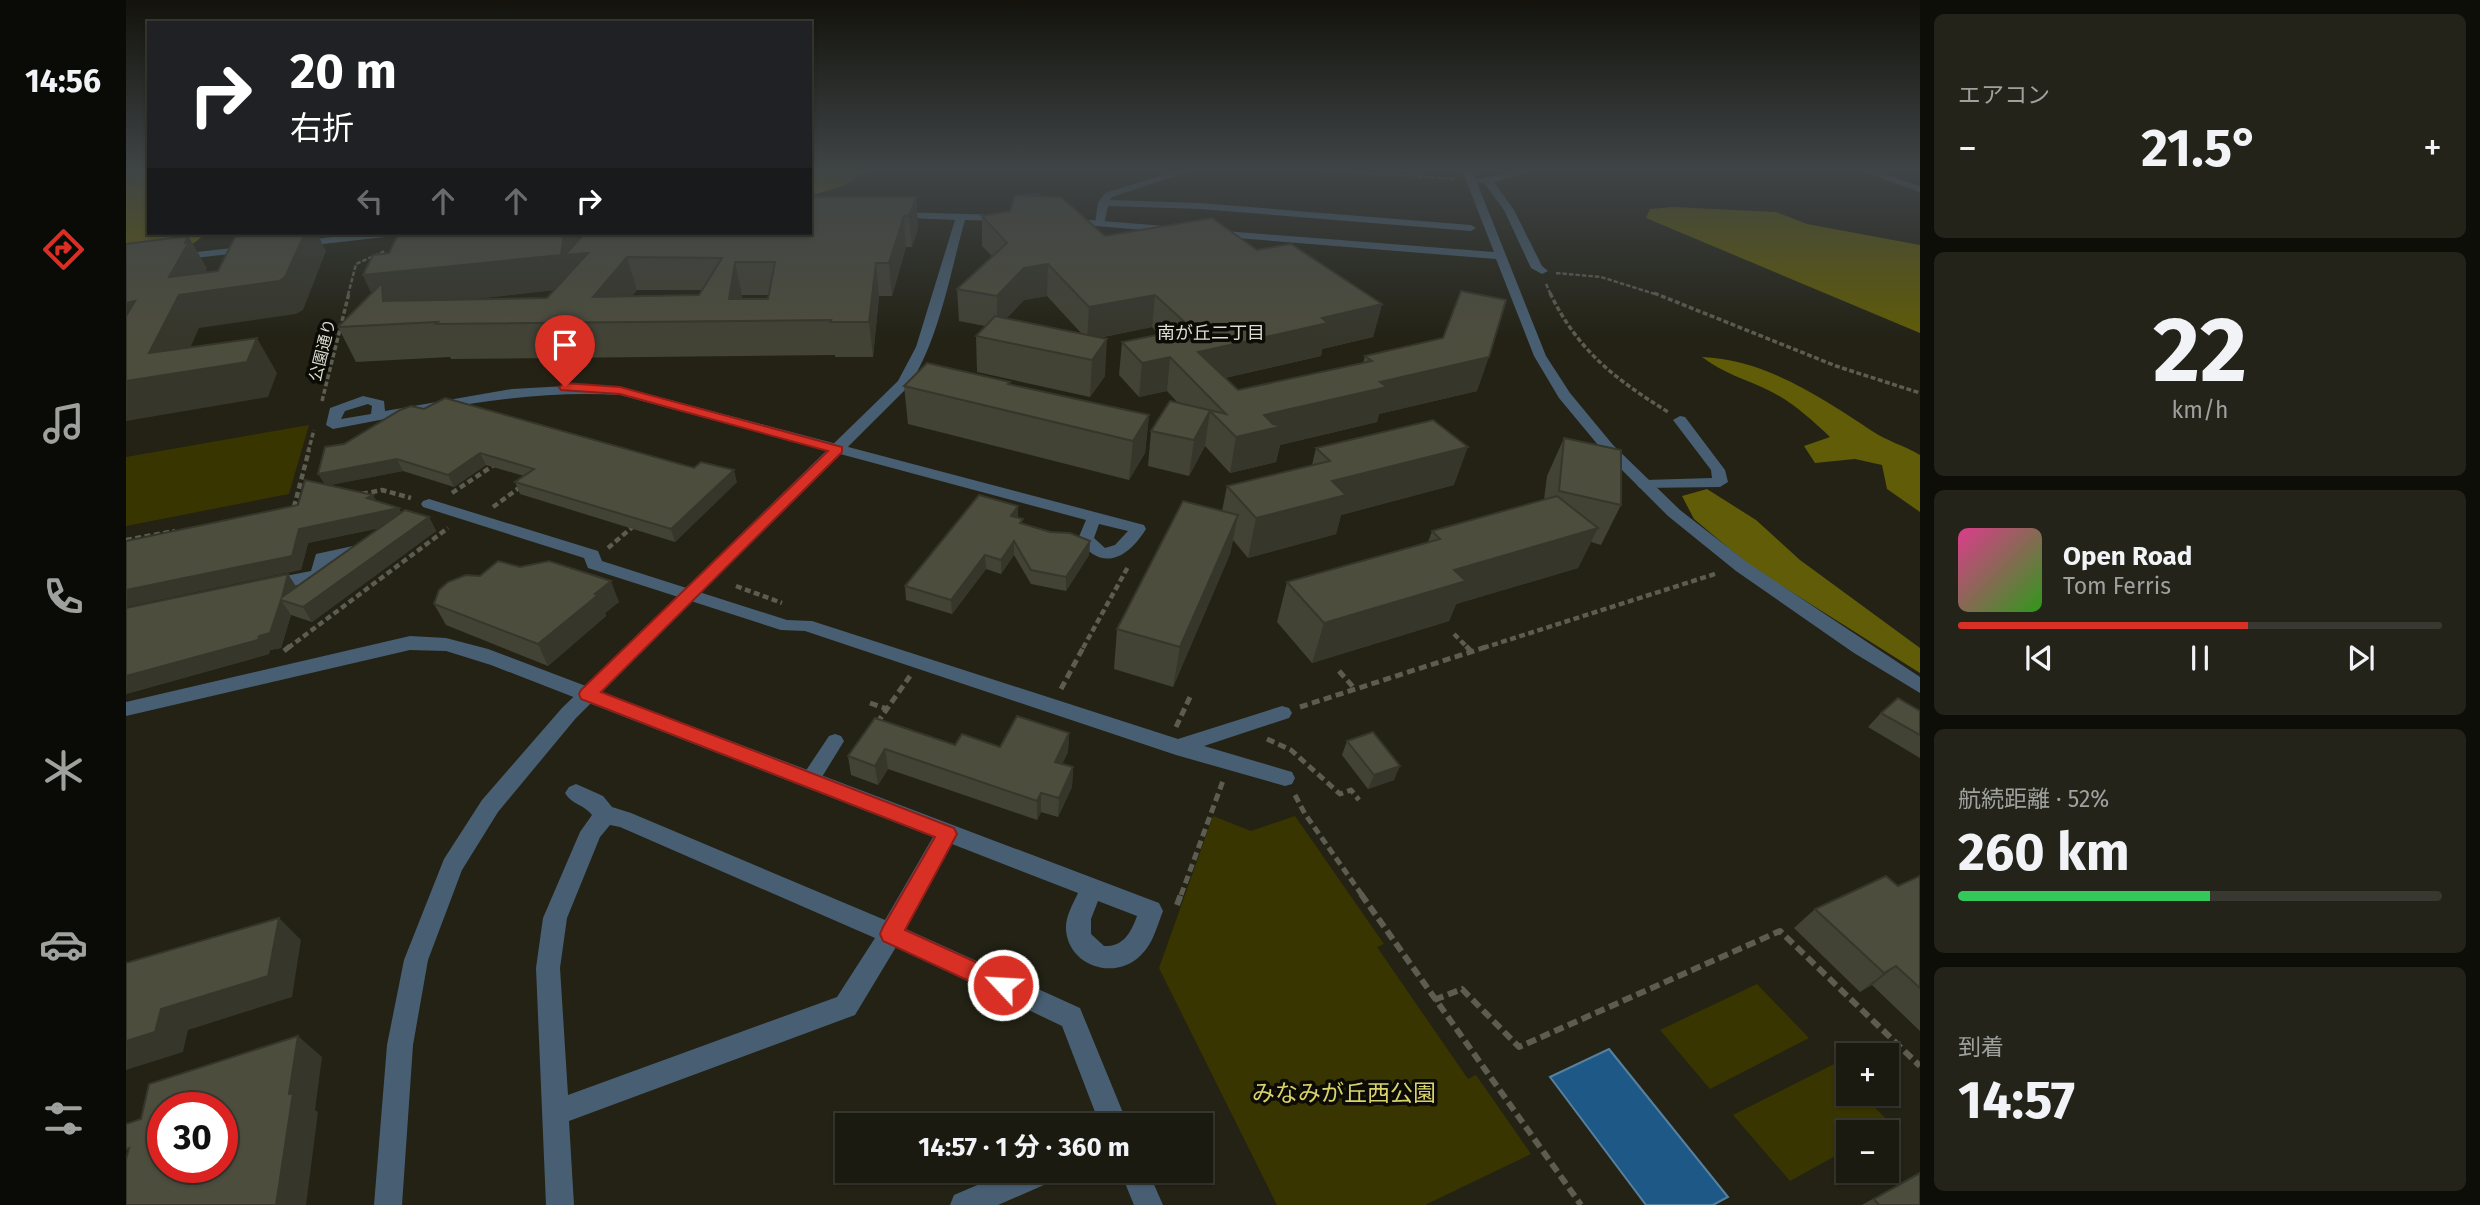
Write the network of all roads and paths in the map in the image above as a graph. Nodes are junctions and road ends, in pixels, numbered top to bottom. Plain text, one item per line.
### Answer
1 (958, 226) edge
2 (1140, 226) edge
3 (1465, 226) edge
4 (1488, 226) edge
5 (1517, 226) edge
6 (1471, 228) dead end
7 (1186, 230) edge
8 (1200, 232) edge
9 (376, 235) edge
10 (283, 245) edge
11 (269, 247) edge
12 (387, 250) edge
13 (1499, 256) junction
14 (164, 258) edge
15 (1542, 271) junction
16 (1920, 393) edge
17 (321, 403) dead end
18 (377, 417) dead end
19 (1680, 420) joint
20 (314, 429) dead end
21 (837, 450) junction
22 (496, 464) edge
23 (526, 483) edge
24 (1645, 485) junction
25 (357, 495) edge
26 (307, 505) edge
27 (431, 505) junction
28 (294, 507) junction
29 (281, 510) edge
30 (471, 517) junction
31 (1095, 518) dead end
32 (643, 519) edge
33 (178, 530) edge
34 (126, 540) edge
35 (614, 543) dead end
36 (1129, 564) dead end
37 (1726, 571) dead end
38 (320, 573) edge
39 (736, 586) dead end
40 (248, 590) edge
41 (805, 618) junction
42 (1454, 634) dead end
43 (1472, 652) junction
44 (274, 659) dead end
45 (919, 662) junction
46 (1339, 671) dead end
47 (1920, 686) edge
48 (1354, 689) junction
49 (588, 694) junction
50 (1190, 697) dead end
51 (870, 703) dead end
52 (1052, 706) junction
53 (126, 709) edge
54 (887, 709) junction
55 (1282, 713) joint
56 (871, 731) edge
57 (1267, 739) dead end
58 (835, 741) dead end
59 (1173, 745) junction
60 (1231, 762) junction
61 (1285, 778) dead end
62 (810, 780) junction
63 (576, 793) dead end
64 (1359, 800) dead end
65 (1305, 814) dead end
66 (606, 815) junction
67 (947, 834) junction
68 (1092, 888) dead end
69 (1177, 905) dead end
70 (891, 934) junction
71 (1434, 1000) junction
72 (1920, 1066) edge
73 (555, 1112) junction
74 (1109, 1113) edge
75 (1015, 1183) edge
76 (1139, 1183) edge
77 (388, 1205) edge
78 (560, 1205) edge
79 (964, 1205) edge
80 (1149, 1205) edge
81 (1581, 1205) edge

1 - 21 street
2 - 7 street
3 - 6 street
4 - 13 street
5 - 15 street
8 - 13 street
9 - 10 street
11 - 14 street
12 - 17 path, 公園通り
13 - 24 street
15 - 16 path
15 - 19 path
18 - 21 street
19 - 24 street
20 - 28 path
21 - 31 street
21 - 49 street
22 - 27 path
23 - 30 path
24 - 47 street
25 - 27 path
26 - 28 path
27 - 30 street
28 - 29 path
30 - 41 street
30 - 44 path
32 - 35 path
33 - 34 path
36 - 52 path
37 - 43 path
38 - 40 street
39 - 41 path
41 - 45 street
42 - 43 path
43 - 48 path
45 - 52 street
45 - 54 path
46 - 48 path
48 - 55 path
49 - 53 street
49 - 62 street
49 - 77 street
50 - 59 path
51 - 54 path
52 - 59 street
54 - 56 path
55 - 59 street
57 - 64 path
58 - 62 lane
59 - 60 street
60 - 61 street
60 - 69 path
62 - 67 street
63 - 66 street
65 - 71 path
66 - 70 street
66 - 73 street
67 - 68 street
67 - 70 street
70 - 73 street
70 - 74 street
71 - 72 path
71 - 81 path
73 - 78 street
75 - 79 street
76 - 80 street

